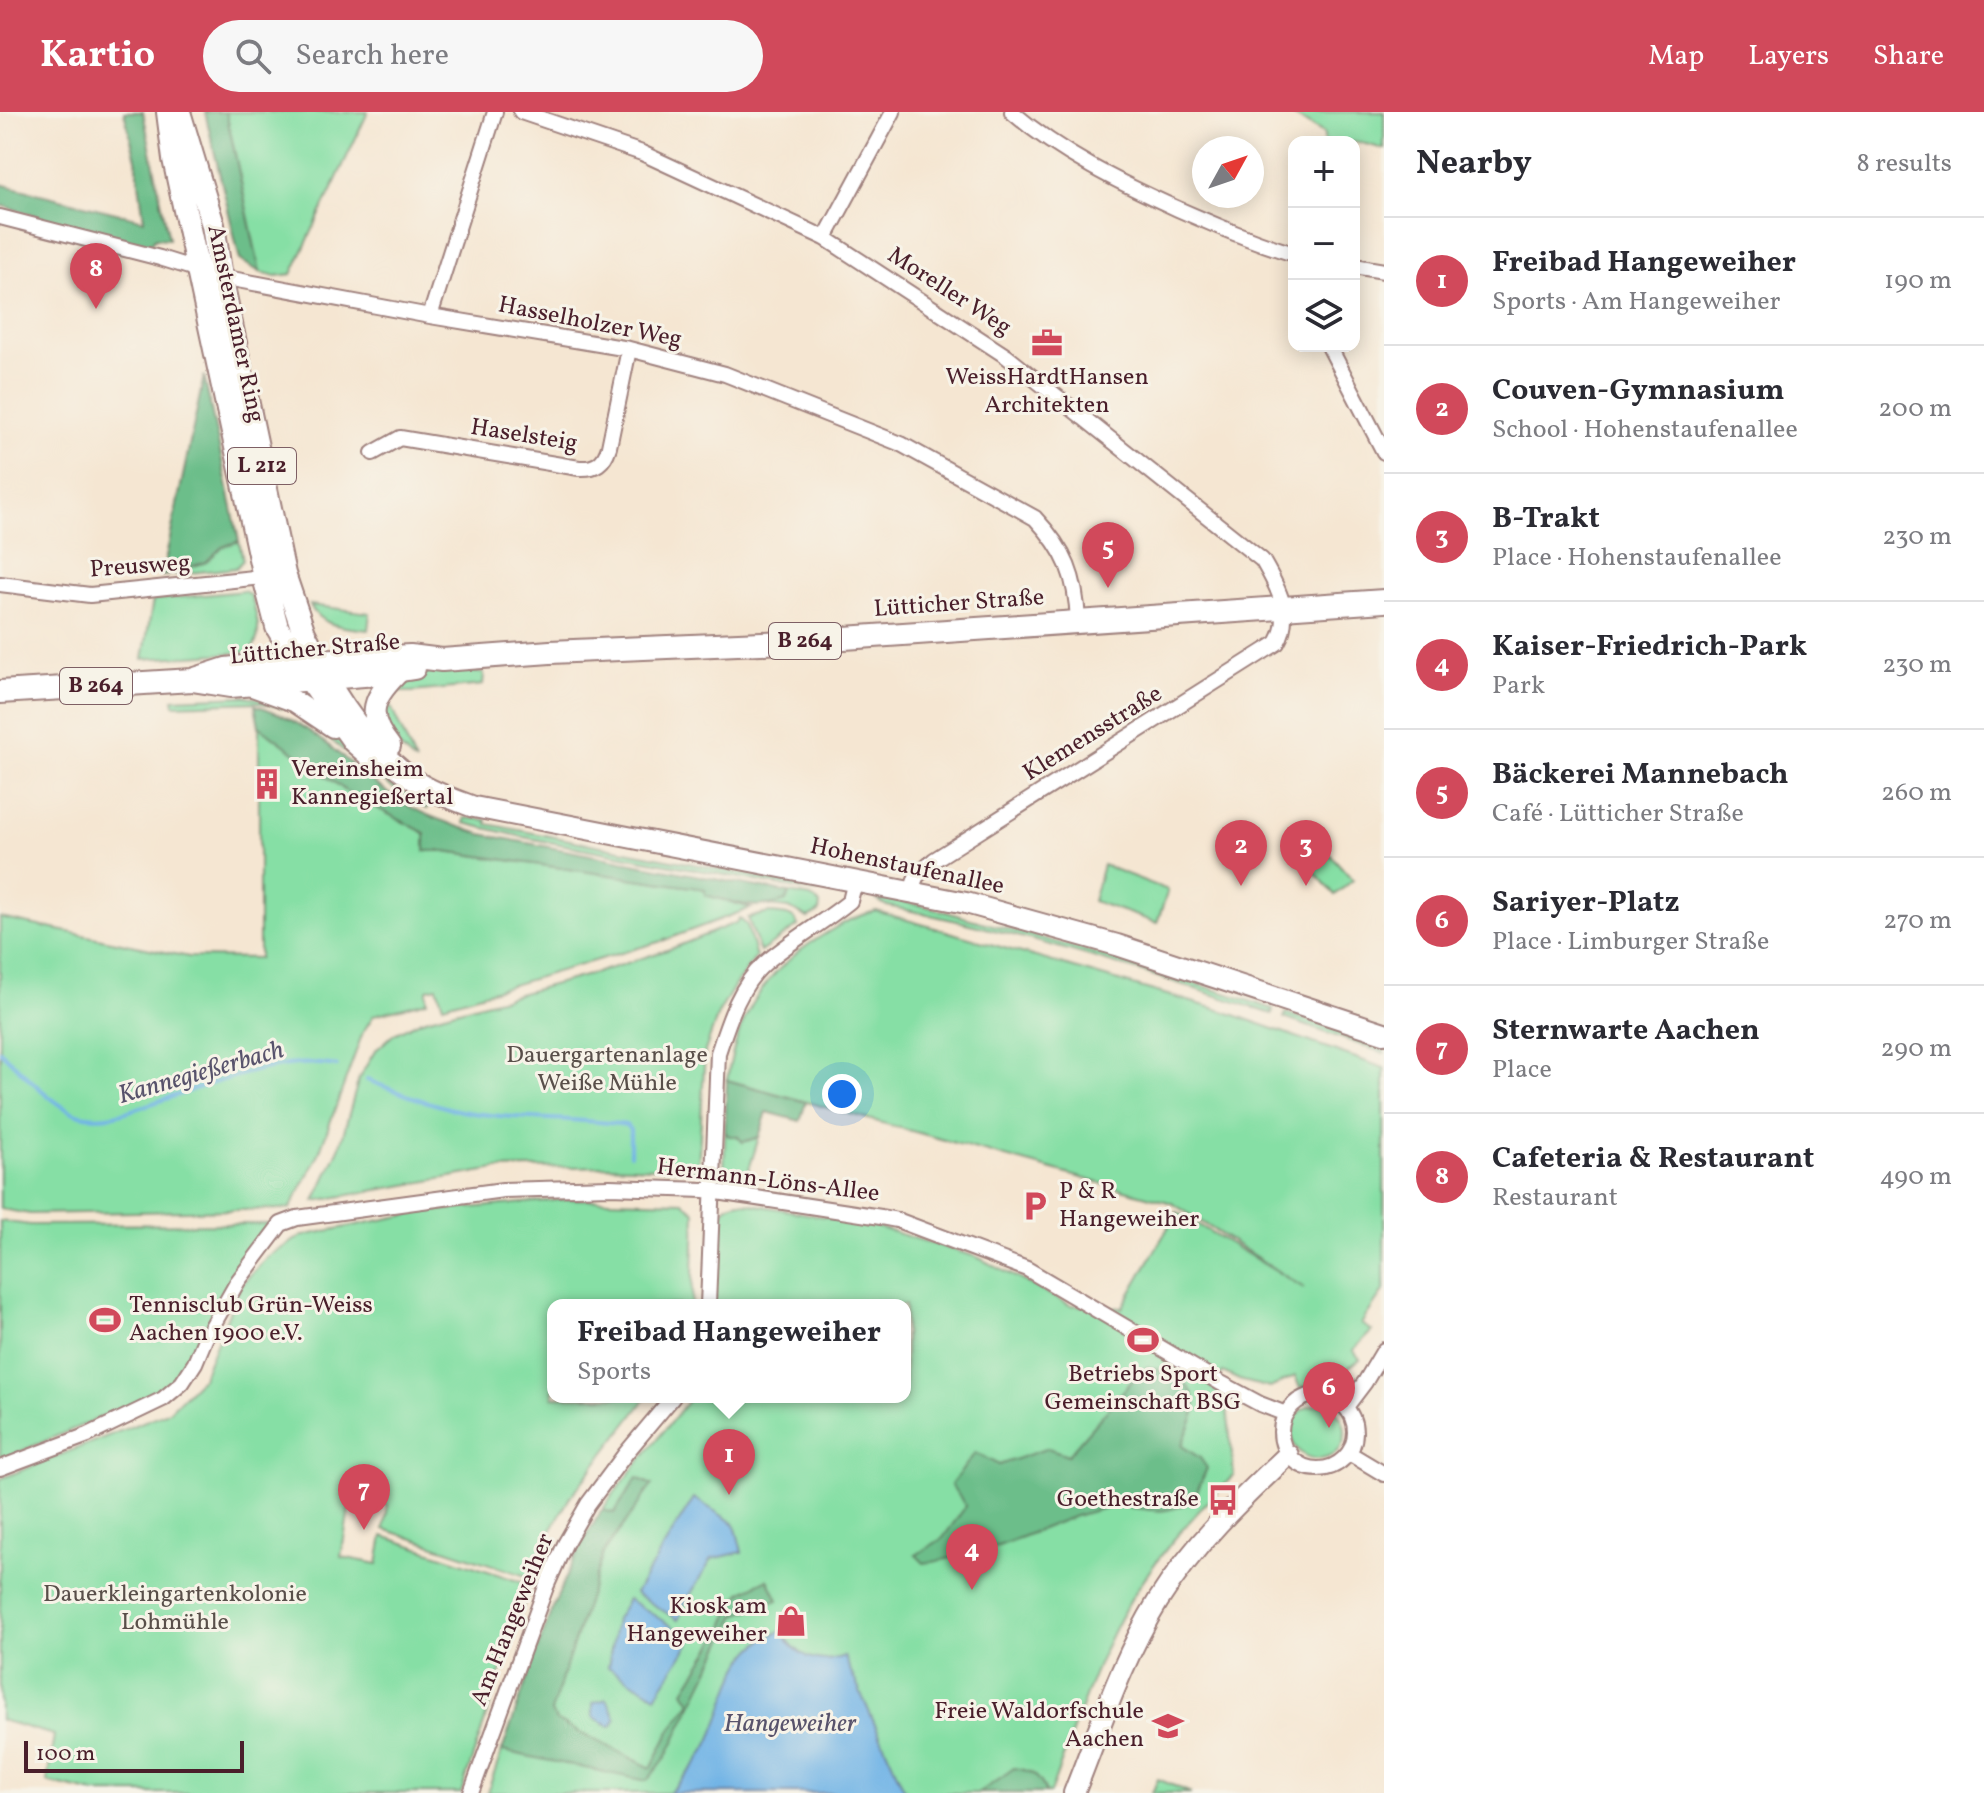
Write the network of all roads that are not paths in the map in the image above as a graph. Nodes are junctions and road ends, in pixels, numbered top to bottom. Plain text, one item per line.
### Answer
1 (168, 112) edge
2 (179, 112) edge
3 (495, 112) edge
4 (521, 112) edge
5 (893, 112) edge
6 (1012, 112) edge
7 (0, 217) edge
8 (825, 238) junction
9 (1288, 252) edge
10 (1360, 267) edge
11 (199, 270) junction
12 (1384, 271) edge
13 (221, 277) junction
14 (430, 316) junction
15 (629, 349) junction
16 (1332, 352) edge
17 (1384, 452) edge
18 (373, 453) dead end
19 (274, 575) junction
20 (0, 584) edge
21 (1384, 601) edge
22 (1283, 607) junction
23 (1078, 621) junction
24 (442, 660) junction
25 (313, 670) junction
26 (401, 670) junction
27 (192, 680) junction
28 (247, 684) junction
29 (0, 692) edge
30 (353, 742) junction
31 (412, 778) junction
32 (855, 881) junction
33 (911, 892) junction
34 (1384, 1033) edge
35 (712, 1191) junction
36 (708, 1299) edge
37 (1384, 1350) edge
38 (668, 1403) edge
39 (1346, 1407) junction
40 (1286, 1414) junction
41 (1349, 1453) junction
42 (1288, 1455) junction
43 (0, 1468) edge
44 (1384, 1474) edge
45 (471, 1793) edge
46 (1074, 1793) edge

1 - 11 main road, Amsterdamer Ring / L 212
2 - 13 main road, Amsterdamer Ring / L 212
3 - 14 street
4 - 8 street, Moreller Weg
5 - 8 street
6 - 9 street
7 - 11 street, Hasselholzer Weg
8 - 22 street, Moreller Weg
10 - 12 street
11 - 13 street, Hasselholzer Weg
11 - 19 main road, Amsterdamer Ring / L 212
13 - 14 street, Hasselholzer Weg
13 - 19 main road, Amsterdamer Ring / L 212
14 - 15 street, Hasselholzer Weg
15 - 18 street, Haselsteig
15 - 23 street, Hasselholzer Weg
16 - 17 street
19 - 20 street, Preusweg
19 - 25 main road, Amsterdamer Ring / L 212
21 - 22 main road, Lütticher Straße / B 264
22 - 23 main road, Lütticher Straße / B 264
22 - 33 street, Klemensstraße
23 - 24 main road, Lütticher Straße / B 264
24 - 25 main road, Lütticher Straße / B 264
24 - 26 main road, Lütticher Straße / B 264
25 - 26 main road, Lütticher Straße / B 264
25 - 27 main road, Lütticher Straße / B 264
25 - 28 main road, Lütticher Straße / B 264
25 - 30 main road, Hohenstaufenallee
25 - 31 main road, Hohenstaufenallee
26 - 31 main road
27 - 28 main road, Lütticher Straße / B 264
27 - 29 main road, Lütticher Straße / B 264
28 - 30 main road
30 - 31 main road, Hohenstaufenallee
31 - 32 main road, Hohenstaufenallee
32 - 33 main road, Hohenstaufenallee
32 - 35 street
33 - 34 main road, Hohenstaufenallee
35 - 36 street
35 - 40 street, Hermann-Löns-Allee
35 - 43 street, Hermann-Löns-Allee
37 - 39 street
38 - 45 street, Am Hangeweiher
39 - 40 street
39 - 41 street
40 - 42 street
41 - 42 street
41 - 44 street
42 - 46 main road

